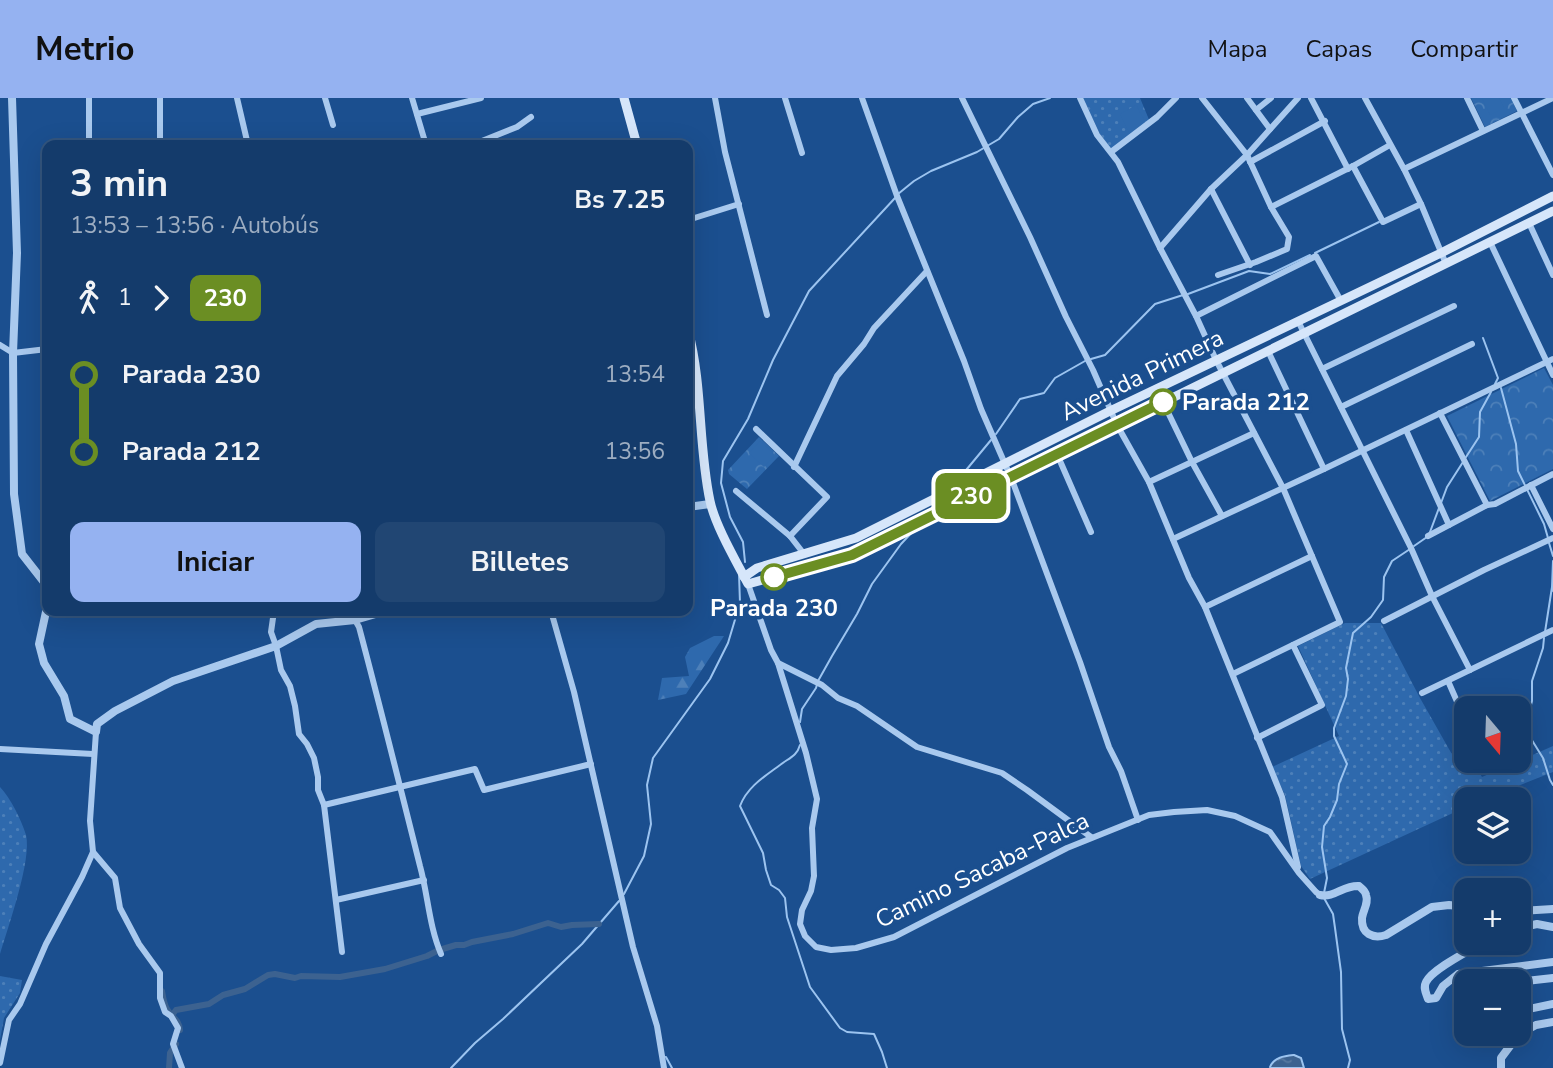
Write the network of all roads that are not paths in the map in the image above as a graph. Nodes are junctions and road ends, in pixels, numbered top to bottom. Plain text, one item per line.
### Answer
1 (12, 98) edge
2 (89, 98) edge
3 (160, 98) edge
4 (237, 98) edge
5 (325, 98) edge
6 (412, 98) edge
7 (481, 98) edge
8 (624, 98) edge
9 (715, 98) edge
10 (785, 98) edge
11 (862, 98) edge
12 (962, 98) edge
13 (1080, 98) edge
14 (1175, 98) edge
15 (1202, 98) edge
16 (1247, 98) edge
17 (1270, 98) edge
18 (1298, 98) edge
19 (1311, 98) edge
20 (1365, 98) edge
21 (1468, 98) edge
22 (1514, 98) edge
23 (1553, 98) edge
24 (1256, 110) junction
25 (1521, 113) junction
26 (417, 114) junction
27 (531, 117) dead end
28 (1325, 121) junction
29 (333, 125) dead end
30 (1270, 129) junction
31 (1483, 131) junction
32 (89, 140) edge
33 (160, 140) edge
34 (247, 140) edge
35 (425, 140) edge
36 (484, 140) edge
37 (636, 140) edge
38 (1390, 145) junction
39 (1111, 152) junction
40 (802, 153) dead end
41 (1247, 155) junction
42 (1251, 162) junction
43 (1351, 168) junction
44 (1404, 169) junction
45 (1553, 175) edge
46 (1211, 189) junction
47 (1553, 196) edge
48 (739, 204) junction
49 (1421, 204) junction
50 (1271, 207) junction
51 (1553, 211) edge
52 (693, 218) edge
53 (1529, 223) junction
54 (1490, 242) junction
55 (1160, 248) junction
56 (1441, 253) junction
57 (1446, 264) junction
58 (1250, 265) junction
59 (927, 271) junction
60 (1218, 275) dead end
61 (1553, 275) edge
62 (1340, 301) junction
63 (1454, 306) dead end
64 (767, 315) dead end
65 (1196, 316) junction
66 (1298, 321) junction
67 (1304, 333) junction
68 (1472, 344) dead end
69 (0, 345) edge
70 (42, 350) edge
71 (1268, 351) junction
72 (13, 353) junction
73 (693, 356) edge
74 (1216, 360) junction
75 (1550, 361) edge
76 (1322, 369) junction
77 (1223, 373) junction
78 (1553, 375) edge
79 (1163, 402) junction
80 (1341, 407) junction
81 (1110, 411) junction
82 (1440, 413) junction
83 (1117, 425) junction
84 (756, 429) dead end
85 (1406, 430) junction
86 (1254, 433) junction
87 (1362, 450) junction
88 (1057, 454) junction
89 (1192, 462) junction
90 (1005, 464) junction
91 (794, 467) junction
92 (1324, 469) junction
93 (1553, 474) edge
94 (1010, 476) junction
95 (1149, 482) junction
96 (1531, 485) junction
97 (1283, 488) junction
98 (736, 491) dead end
99 (710, 504) junction
100 (1487, 505) junction
101 (693, 506) edge
102 (1222, 516) junction
103 (1449, 525) junction
104 (1553, 528) edge
105 (1091, 532) dead end
106 (790, 536) junction
107 (1428, 536) dead end
108 (1553, 538) edge
109 (1173, 539) junction
110 (804, 554) junction
111 (1312, 556) junction
112 (42, 580) edge
113 (746, 580) junction
114 (1432, 596) junction
115 (1205, 607) junction
116 (45, 616) edge
117 (273, 616) edge
118 (354, 616) edge
119 (369, 616) edge
120 (552, 616) edge
121 (355, 620) junction
122 (1384, 621) dead end
123 (1553, 630) edge
124 (1293, 645) junction
125 (276, 646) junction
126 (778, 663) junction
127 (1470, 670) junction
128 (1233, 674) junction
129 (1448, 681) junction
130 (1422, 693) dead end
131 (1455, 696) edge
132 (96, 732) junction
133 (1257, 738) junction
134 (0, 749) edge
135 (93, 754) junction
136 (591, 764) junction
137 (400, 787) junction
138 (324, 805) junction
139 (1138, 820) junction
140 (1091, 837) junction
141 (93, 852) junction
142 (1299, 873) junction
143 (424, 880) junction
144 (1323, 896) joint
145 (336, 900) junction
146 (1454, 906) edge
147 (1553, 909) edge
148 (1531, 910) edge
149 (1531, 926) edge
150 (1553, 927) edge
151 (342, 952) dead end
152 (441, 954) dead end
153 (1460, 955) edge
154 (1553, 962) edge
155 (1553, 978) edge
156 (1531, 980) edge
157 (1553, 1004) edge
158 (1531, 1009) edge
159 (1553, 1022) edge
160 (1531, 1027) edge
161 (1510, 1046) edge
162 (0, 1063) edge
163 (183, 1068) edge
164 (664, 1068) edge
165 (1500, 1068) edge

1 - 72 street
2 - 32 street
3 - 33 street
4 - 34 street
5 - 29 street
6 - 26 street
7 - 26 street
8 - 37 main road
9 - 48 street
10 - 40 street
11 - 59 street
12 - 81 street
13 - 39 street
14 - 39 street
15 - 41 street
16 - 24 street
17 - 24 street
18 - 30 street
19 - 28 street
20 - 38 street
21 - 31 street
22 - 25 street
23 - 25 street
24 - 30 street
25 - 31 street
25 - 45 street
26 - 35 street
27 - 36 street
28 - 42 street
28 - 43 street
30 - 41 street
31 - 44 street
38 - 43 street
38 - 44 street
39 - 55 street
41 - 42 street
41 - 46 street
42 - 50 street
43 - 49 street
43 - 50 street
44 - 49 street
46 - 55 street
46 - 58 street
47 - 56 main road, Avenida Primera
48 - 52 street
48 - 64 street
49 - 56 street
50 - 58 street
51 - 53 main road, Avenida Primera
53 - 54 main road, Avenida Primera
53 - 61 street
54 - 57 main road, Avenida Primera
54 - 75 street
55 - 65 street
56 - 57 street
56 - 62 main road, Avenida Primera
57 - 67 main road, Avenida Primera
58 - 60 street
59 - 90 street
59 - 91 street
62 - 65 street
62 - 66 main road, Avenida Primera
63 - 76 street
65 - 74 street
66 - 67 street
66 - 74 main road, Avenida Primera
67 - 71 main road, Avenida Primera
67 - 76 street
68 - 80 street
69 - 72 street
70 - 72 street
71 - 77 main road, Avenida Primera
71 - 92 street
72 - 112 street
73 - 99 main road, Camino Sacaba-Palca
74 - 77 street
74 - 81 main road, Avenida Primera
75 - 78 street
75 - 82 street
76 - 80 street
77 - 79 main road, Avenida Primera
77 - 86 street
79 - 83 main road, Avenida Primera
79 - 89 street
80 - 87 street
81 - 83 street
81 - 90 main road, Avenida Primera
82 - 85 street
82 - 100 street
83 - 88 main road, Avenida Primera
83 - 95 street
84 - 91 street
85 - 87 street
85 - 103 street
86 - 89 street
86 - 97 street
87 - 92 street
87 - 114 street
88 - 94 main road, Avenida Primera
88 - 105 street
89 - 95 street
89 - 102 street
90 - 94 street
90 - 110 main road, Avenida Primera
91 - 106 street
92 - 97 street
93 - 96 street
94 - 113 main road, Avenida Primera
94 - 139 street
95 - 109 street
96 - 100 street
96 - 104 street
97 - 102 street
97 - 111 street
98 - 106 street
99 - 101 street
99 - 113 main road, Camino Sacaba-Palca
100 - 103 street
102 - 109 street
103 - 107 street
106 - 110 street
108 - 114 street
109 - 115 street
110 - 113 main road, Avenida Primera
111 - 115 street
111 - 124 street
113 - 126 street, Camino Sacaba-Palca
114 - 122 street
114 - 127 street
115 - 128 street
116 - 132 street
117 - 125 street
118 - 121 street
119 - 121 street
120 - 136 street
121 - 125 street
121 - 137 street
123 - 127 street
124 - 128 street
124 - 133 street
125 - 132 street
125 - 138 street
126 - 140 street
126 - 140 street, Camino Sacaba-Palca
127 - 129 street
128 - 133 street
129 - 130 street
129 - 131 street
132 - 135 street
133 - 142 street
134 - 135 street
135 - 141 street
136 - 137 street
136 - 164 street
137 - 138 street
137 - 143 street
138 - 145 street
139 - 140 street, Camino Sacaba-Palca
139 - 142 street, Camino Sacaba-Palca
141 - 162 street
141 - 163 street
142 - 144 street, Camino Sacaba-Palca
143 - 145 street
143 - 152 street
144 - 146 street, Camino Sacaba-Palca
145 - 151 street
147 - 148 street
149 - 150 street
153 - 154 street
155 - 156 street
157 - 158 street
159 - 160 street
161 - 165 street

